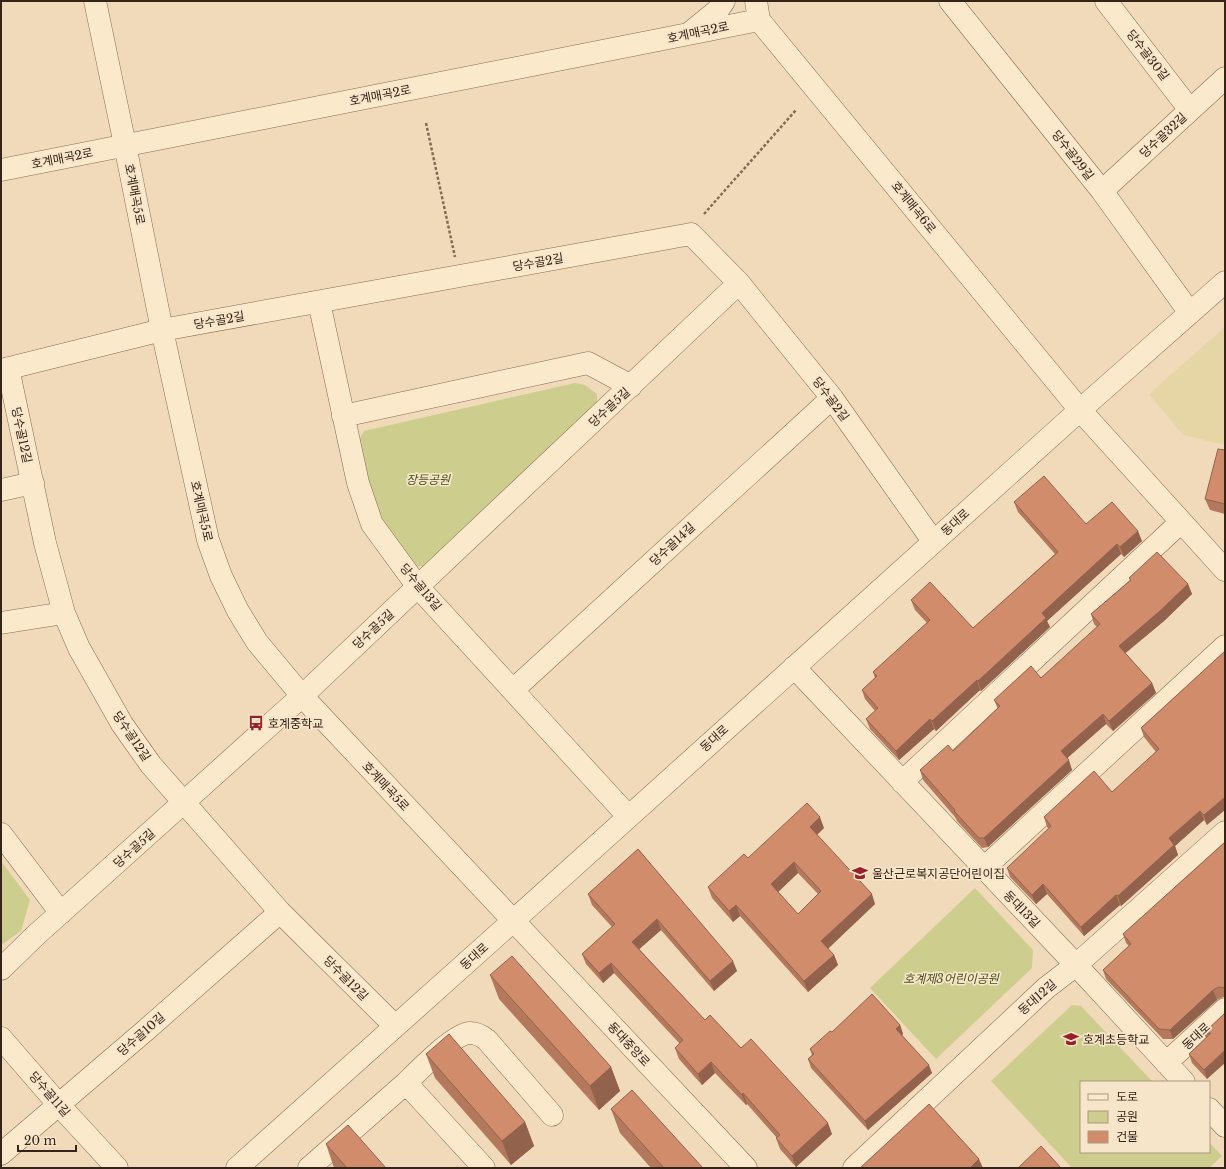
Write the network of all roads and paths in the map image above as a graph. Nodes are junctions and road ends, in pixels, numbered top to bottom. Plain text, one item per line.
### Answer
1 (95, 1) edge
2 (724, 1) edge
3 (950, 1) edge
4 (1106, 1) edge
5 (758, 10) edge
6 (689, 34) junction
7 (1225, 78) edge
8 (796, 110) dead end
9 (1190, 110) junction
10 (426, 123) dead end
11 (125, 145) junction
12 (1, 170) edge
13 (1102, 191) junction
14 (704, 214) dead end
15 (455, 258) dead end
16 (1225, 282) edge
17 (739, 283) junction
18 (319, 302) junction
19 (1190, 313) junction
20 (162, 330) junction
21 (4, 369) edge
22 (631, 386) junction
23 (832, 398) junction
24 (1080, 410) junction
25 (343, 416) junction
26 (33, 483) junction
27 (1, 490) edge
28 (1181, 522) junction
29 (934, 541) junction
30 (1225, 570) edge
31 (418, 587) junction
32 (64, 613) junction
33 (1, 623) edge
34 (1225, 646) edge
35 (794, 668) junction
36 (513, 690) junction
37 (302, 696) junction
38 (902, 782) junction
39 (184, 803) junction
40 (628, 816) junction
41 (1225, 832) edge
42 (1, 834) edge
43 (984, 868) junction
44 (280, 912) junction
45 (61, 913) junction
46 (513, 921) junction
47 (1076, 965) junction
48 (1, 969) edge
49 (1225, 1009) edge
50 (395, 1026) junction
51 (1, 1038) edge
52 (1166, 1063) junction
53 (1183, 1081) edge
54 (406, 1082) junction
55 (59, 1105) junction
56 (1210, 1110) edge
57 (552, 1115) dead end
58 (1225, 1126) edge
59 (1, 1154) edge
60 (117, 1168) edge
61 (236, 1168) edge
62 (309, 1168) edge
63 (484, 1168) edge
64 (746, 1168) edge
65 (854, 1168) edge

1 - 11 street, 호계매곡5로
2 - 6 street
3 - 13 street, 당수골29길
4 - 9 street, 당수골30길
5 - 6 street, 호계매곡2로
5 - 24 street, 호계매곡6로
6 - 11 street, 호계매곡2로
7 - 9 street, 당수골32길
8 - 14 path
9 - 13 street, 당수골32길
10 - 15 path
11 - 12 street, 호계매곡2로
11 - 20 street, 호계매곡5로
13 - 19 street, 당수골29길
16 - 19 street, 동대로
17 - 18 street, 당수골2길
17 - 22 street, 당수골5길
17 - 23 street, 당수골2길
18 - 20 street, 당수골2길
18 - 25 street, 당수골13길
19 - 24 street, 동대로
20 - 21 street, 당수골2길
20 - 37 street, 호계매곡5로
21 - 26 street, 당수골12길
22 - 25 street
22 - 31 street, 당수골5길
23 - 29 street, 당수골2길
23 - 36 street, 당수골14길
24 - 28 street
24 - 29 street, 동대로
25 - 31 street, 당수골13길
26 - 27 street
26 - 32 street, 당수골12길
28 - 30 street
28 - 38 street
29 - 35 street, 동대로
31 - 36 street, 당수골13길
31 - 37 street, 당수골5길
32 - 33 street
32 - 39 street, 당수골12길
34 - 43 street
35 - 38 street, 동대13길
35 - 40 street, 동대로
36 - 40 street, 당수골13길
37 - 39 street, 당수골5길
37 - 46 street, 호계매곡5로
38 - 43 street, 동대13길
39 - 44 street, 당수골12길
39 - 45 street, 당수골5길
40 - 46 street, 동대로
41 - 47 street, 동대12길
42 - 45 street
43 - 47 street, 동대13길
44 - 50 street, 당수골12길
44 - 55 street, 당수골10길
45 - 48 street, 당수골5길
46 - 50 street, 동대로
46 - 64 street, 동대중앙로
47 - 52 street, 동대13길
47 - 65 street, 동대12길
49 - 52 street, 동대로
50 - 61 street, 동대로
51 - 55 street, 당수골11길
52 - 53 street, 동대13길
54 - 57 street
54 - 62 street
54 - 63 street
55 - 59 street, 당수골10길
55 - 60 street, 당수골11길
56 - 58 street

